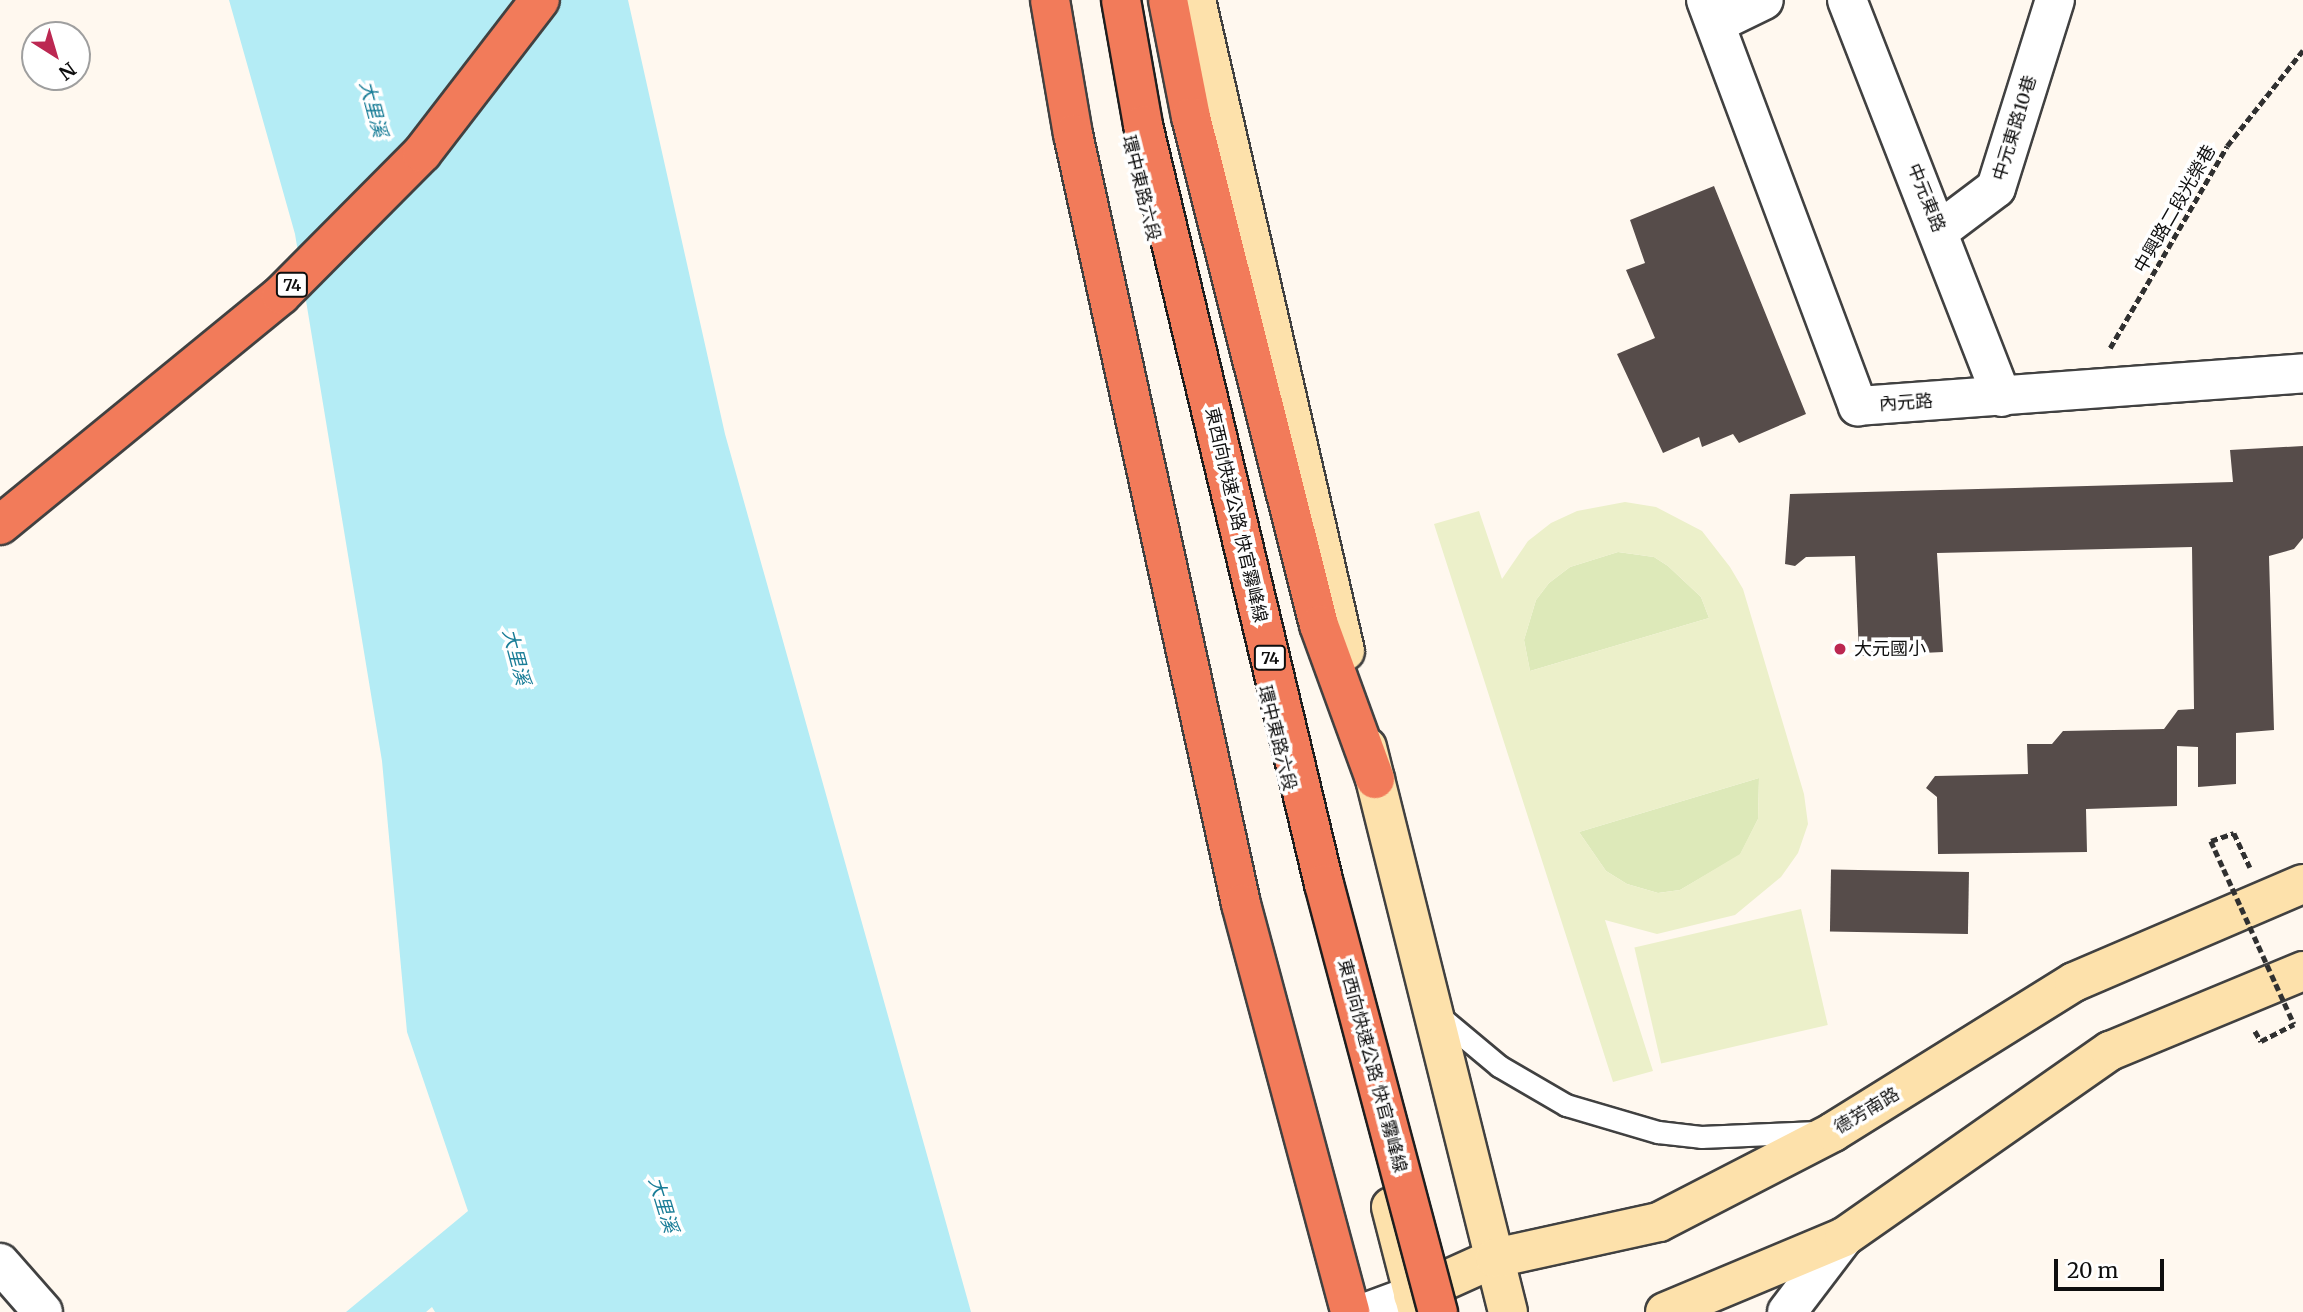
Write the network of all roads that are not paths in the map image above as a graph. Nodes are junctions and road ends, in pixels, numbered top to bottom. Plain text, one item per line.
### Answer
1 (540, 0) edge
2 (1050, 0) edge
3 (1102, 0) edge
4 (1121, 0) edge
5 (1168, 0) edge
6 (1196, 0) edge
7 (1764, 0) edge
8 (1847, 0) edge
9 (2054, 0) edge
10 (1711, 11) edge
11 (1940, 231) junction
12 (2303, 373) edge
13 (2002, 397) junction
14 (0, 525) edge
15 (1375, 779) junction
16 (2303, 884) edge
17 (2303, 971) edge
18 (1430, 1009) junction
19 (1833, 1132) junction
20 (1844, 1237) junction
21 (1495, 1258) junction
22 (0, 1263) edge
23 (1423, 1306) edge
24 (43, 1312) edge
25 (1350, 1312) edge
26 (1367, 1312) edge
27 (1508, 1312) edge
28 (1665, 1312) edge
29 (1787, 1312) edge

1 - 14 highway, 74
2 - 25 highway
3 - 23 street, 環中東路六段
4 - 23 highway, 東西向快速公路 快官霧峰線 / 74, bridge
5 - 15 highway
6 - 15 street
7 - 10 street
8 - 11 street, 中元東路
9 - 11 street, 中元東路10巷
10 - 13 street, 內元路
11 - 13 street, 中元東路
12 - 13 street, 內元路
15 - 18 street
16 - 19 street, 德芳南路
17 - 20 street
18 - 19 lane
18 - 21 street
19 - 21 street, 德芳南路
20 - 28 street
20 - 29 street
21 - 23 street, 德芳南路
21 - 27 street
22 - 24 street
23 - 26 street

